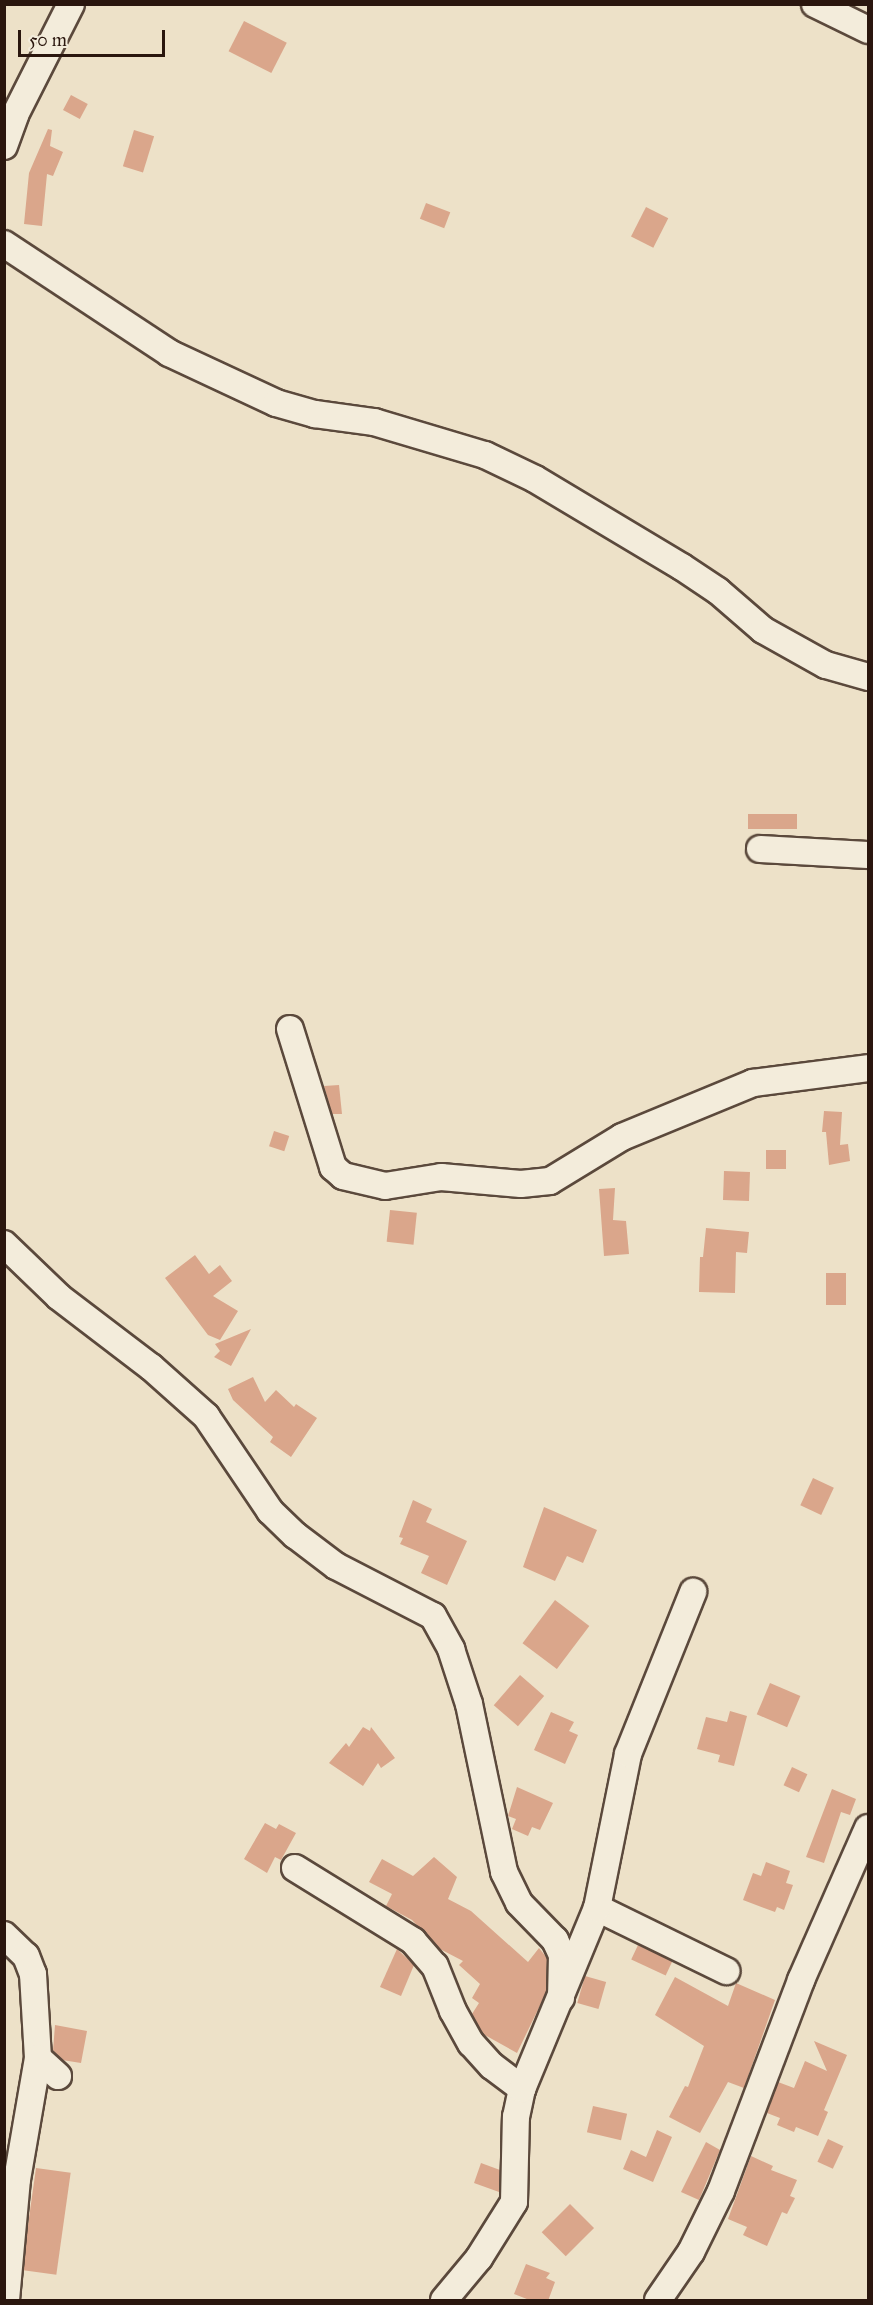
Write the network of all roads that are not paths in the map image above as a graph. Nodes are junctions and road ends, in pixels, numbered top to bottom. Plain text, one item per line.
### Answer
1 (71, 4) edge
2 (815, 4) edge
3 (868, 30) edge
4 (4, 146) edge
5 (4, 244) edge
6 (868, 677) edge
7 (760, 849) dead end
8 (868, 855) edge
9 (290, 1029) dead end
10 (868, 1068) edge
11 (4, 1244) edge
12 (693, 1592) dead end
13 (868, 1828) edge
14 (295, 1868) dead end
15 (597, 1908) junction
16 (4, 1935) edge
17 (726, 1971) dead end
18 (561, 1998) junction
19 (38, 2058) junction
20 (58, 2076) dead end
21 (522, 2089) junction
22 (6, 2301) edge
23 (444, 2301) edge
24 (658, 2301) edge

1 - 4 street
2 - 3 street
5 - 6 street
7 - 8 street
9 - 10 street
11 - 18 street
12 - 15 street
13 - 24 street
14 - 21 street
15 - 17 street
15 - 18 street
16 - 19 street
18 - 21 street
19 - 20 street
19 - 22 street
21 - 23 street

